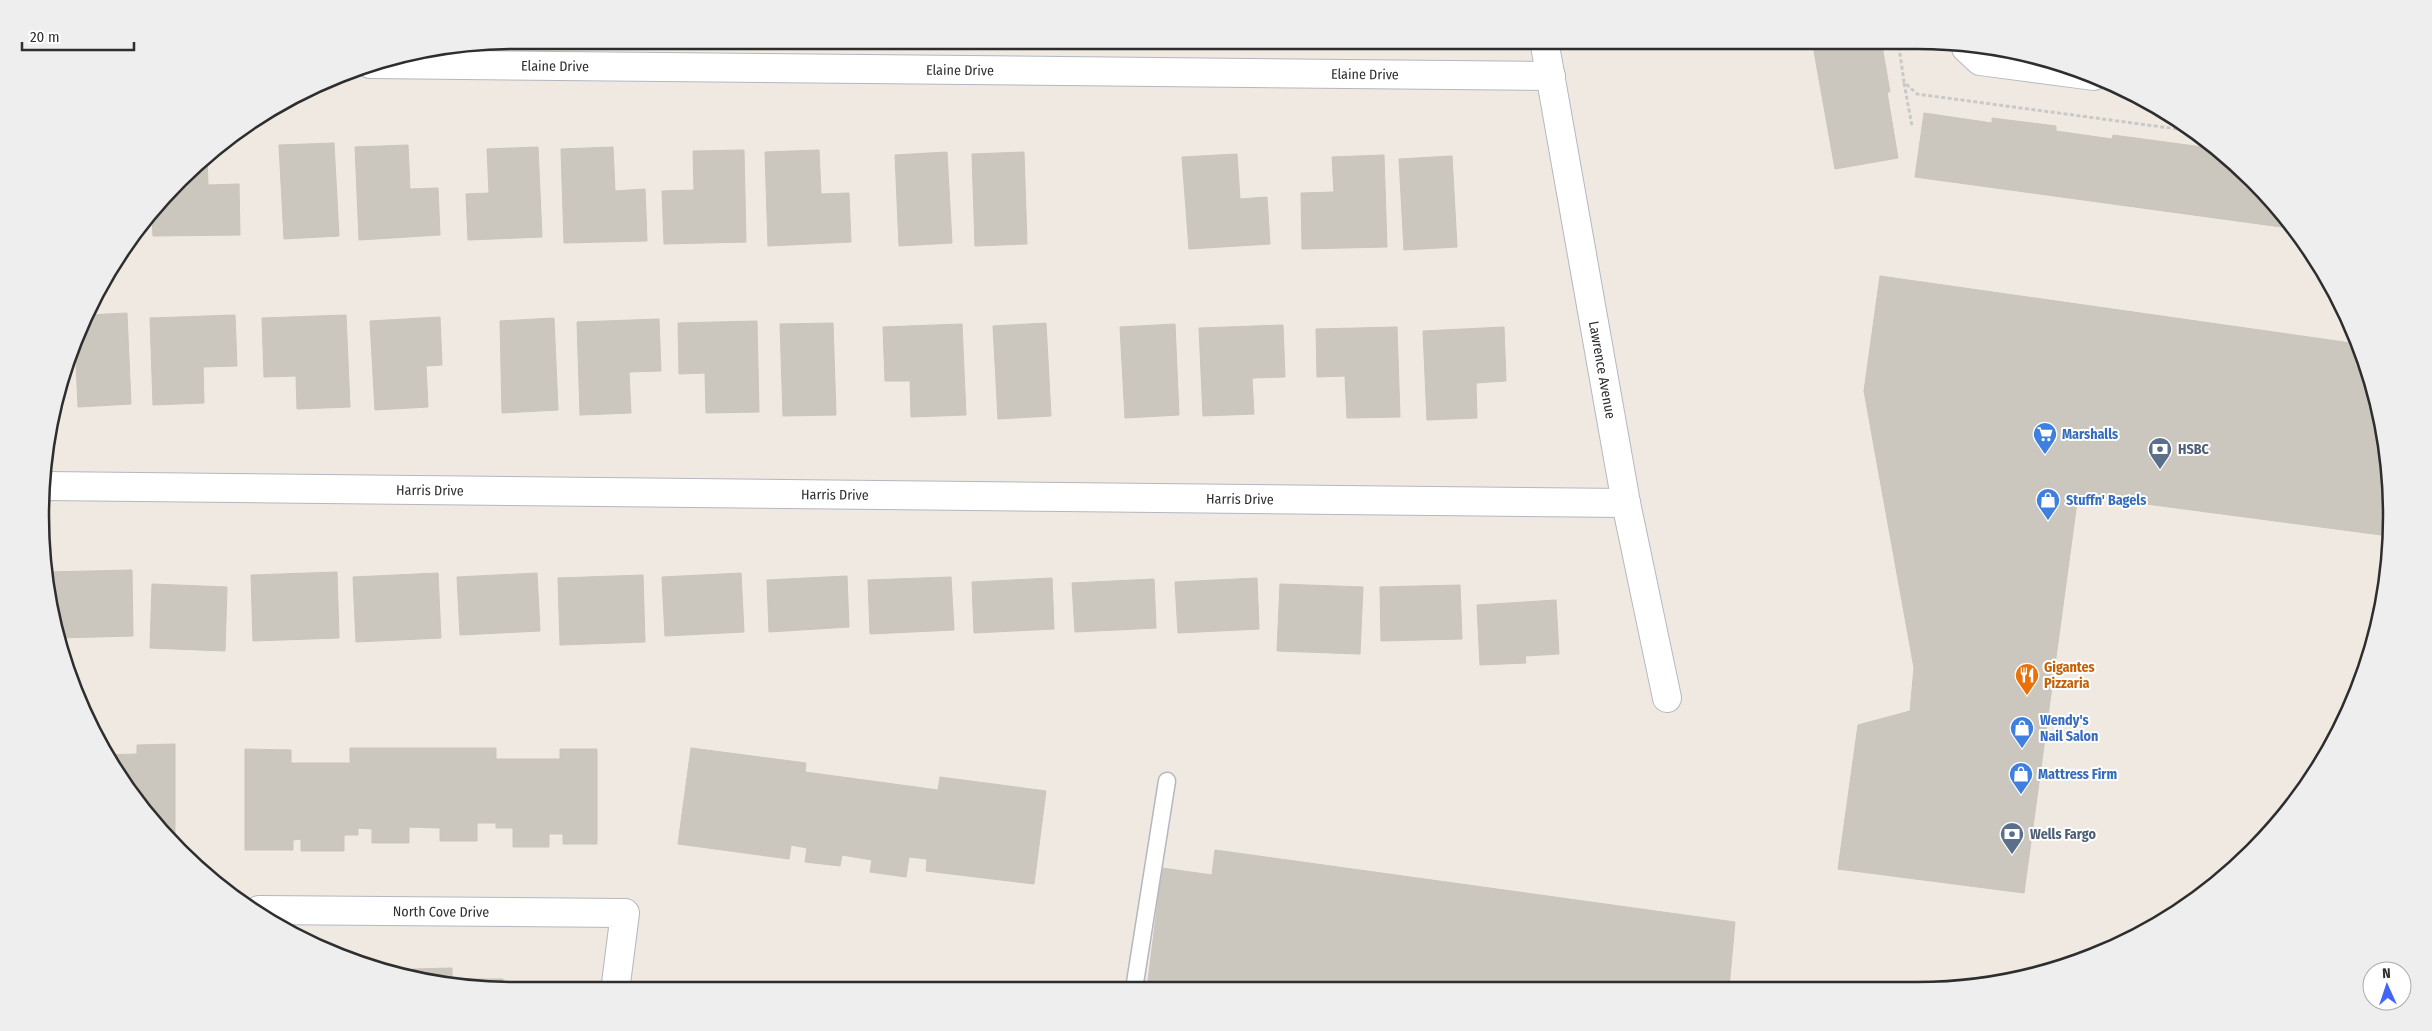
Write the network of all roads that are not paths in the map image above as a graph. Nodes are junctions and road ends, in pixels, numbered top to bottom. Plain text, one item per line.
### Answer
1 (1546, 49) edge
2 (1971, 52) edge
3 (398, 64) edge
4 (2058, 71) edge
5 (1551, 76) junction
6 (50, 486) edge
7 (1626, 503) junction
8 (1667, 698) dead end
9 (1167, 781) dead end
10 (266, 910) edge
11 (616, 982) edge
12 (1135, 982) edge

1 - 5 street, Lawrence Avenue
2 - 4 street
3 - 5 street, Elaine Drive
5 - 7 street, Lawrence Avenue
6 - 7 street, Harris Drive
7 - 8 street, Lawrence Avenue
9 - 12 lane
10 - 11 street, North Cove Drive

